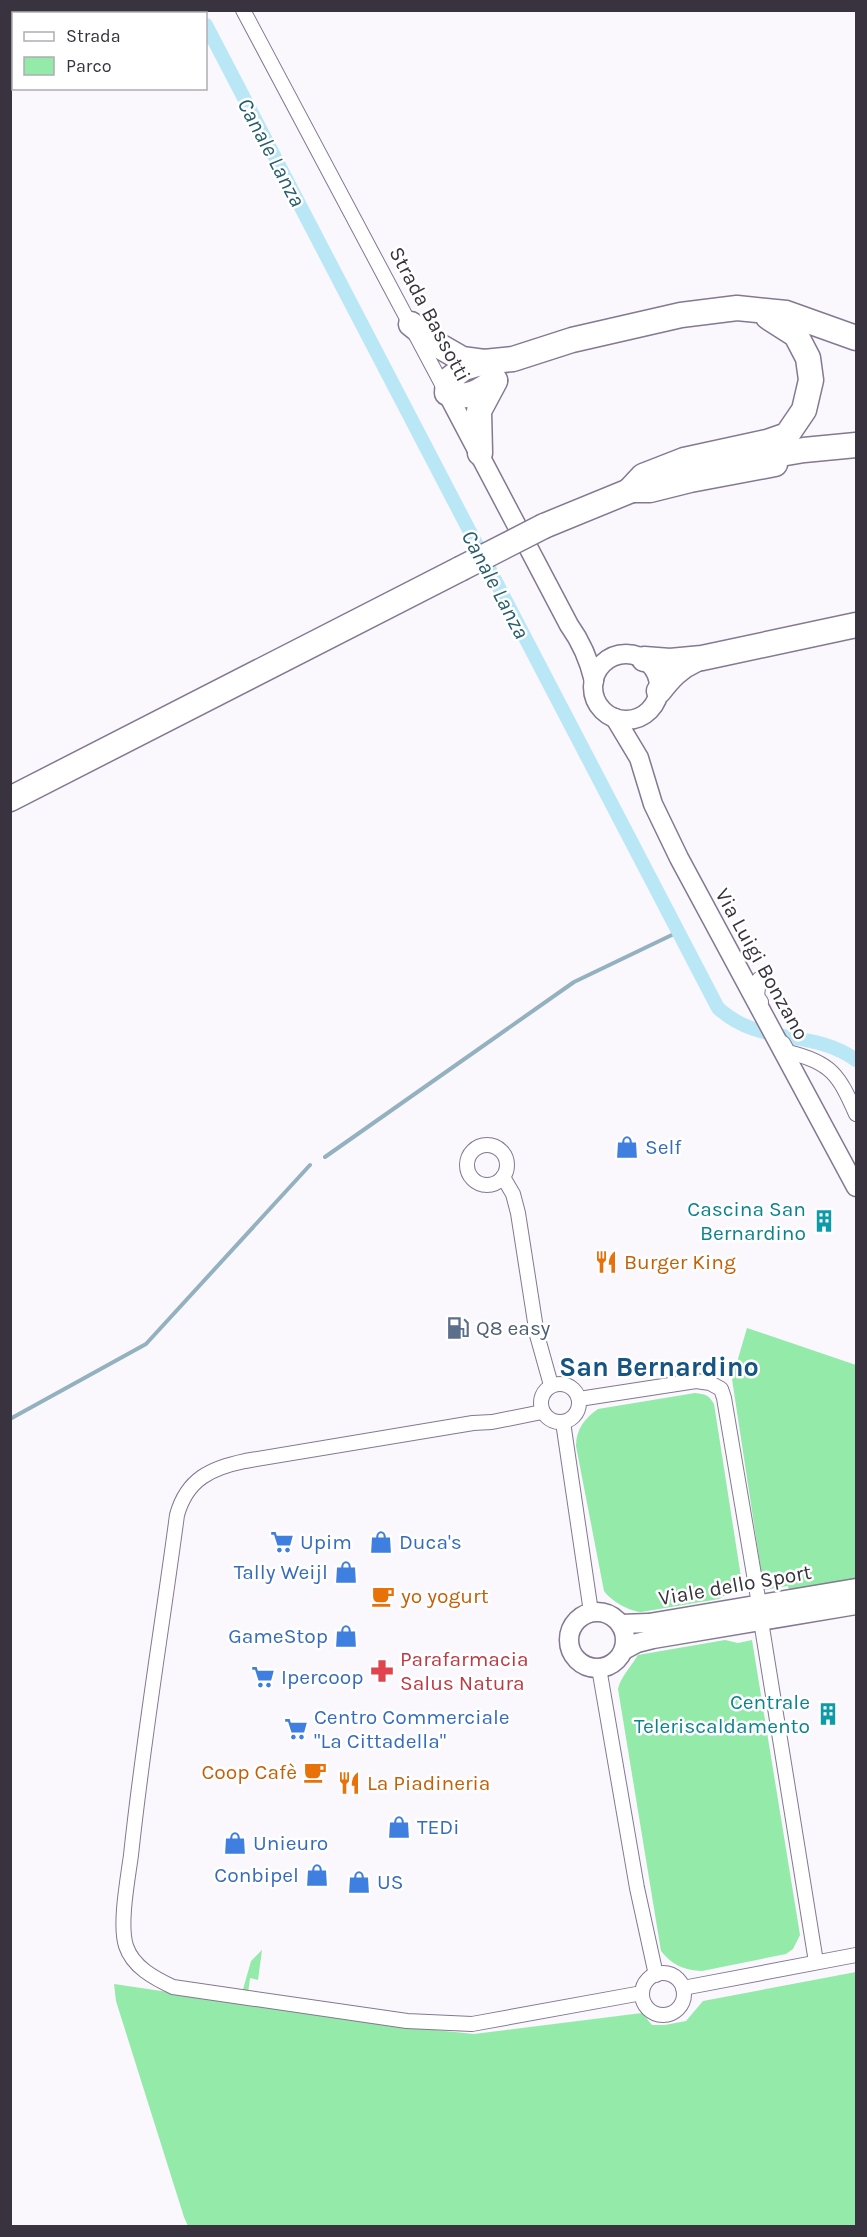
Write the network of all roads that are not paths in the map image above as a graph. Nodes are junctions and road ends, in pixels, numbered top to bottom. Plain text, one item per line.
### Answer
1 (243, 10) edge
2 (737, 308) junction
3 (411, 324) junction
4 (856, 338) edge
5 (489, 371) junction
6 (447, 393) junction
7 (856, 445) edge
8 (480, 453) junction
9 (856, 458) edge
10 (630, 490) junction
11 (856, 625) edge
12 (579, 638) junction
13 (620, 655) junction
14 (702, 658) junction
15 (644, 659) junction
16 (594, 681) junction
17 (659, 691) junction
18 (641, 717) junction
19 (615, 718) junction
20 (639, 758) junction
21 (10, 799) edge
22 (759, 979) dead end
23 (856, 1114) edge
24 (503, 1177) dead end
25 (856, 1187) edge
26 (551, 1385) junction
27 (579, 1399) junction
28 (542, 1412) junction
29 (563, 1422) junction
30 (856, 1588) edge
31 (856, 1605) edge
32 (591, 1612) junction
33 (760, 1612) junction
34 (621, 1624) junction
35 (624, 1650) junction
36 (599, 1668) junction
37 (856, 1955) edge
38 (816, 1962) junction
39 (656, 1975) junction
40 (683, 1988) junction
41 (642, 1994) junction

1 - 3 street, Strada Bassotti
2 - 4 highway
2 - 5 highway
2 - 10 highway
3 - 5 highway
3 - 6 street, Strada Bassotti
5 - 6 highway
5 - 8 highway
6 - 8 street, Strada Bassotti
7 - 10 highway
8 - 12 street, Strada Bassotti
9 - 10 highway
10 - 21 highway, bridge
11 - 14 highway
12 - 13 street, Strada Bassotti
12 - 16 street, Strada Bassotti
13 - 15 street
13 - 16 street
14 - 15 highway
14 - 17 highway
15 - 17 street
16 - 19 street
17 - 18 street
18 - 19 street
18 - 20 street, Via Luigi Bonzano
19 - 20 street, Via Luigi Bonzano
20 - 25 street, Via Luigi Bonzano
22 - 23 street
24 - 26 street
26 - 27 street
26 - 28 street
27 - 29 street
27 - 33 street
28 - 29 street
28 - 41 street
29 - 32 street
30 - 33 street, Viale dello Sport
31 - 33 street, Viale dello Sport
32 - 34 street
32 - 36 street
33 - 34 street, Viale dello Sport
33 - 35 street, Viale dello Sport
33 - 38 street
34 - 35 street
35 - 36 street
36 - 39 street
37 - 38 street
38 - 40 street
39 - 40 street
39 - 41 street
40 - 41 street

